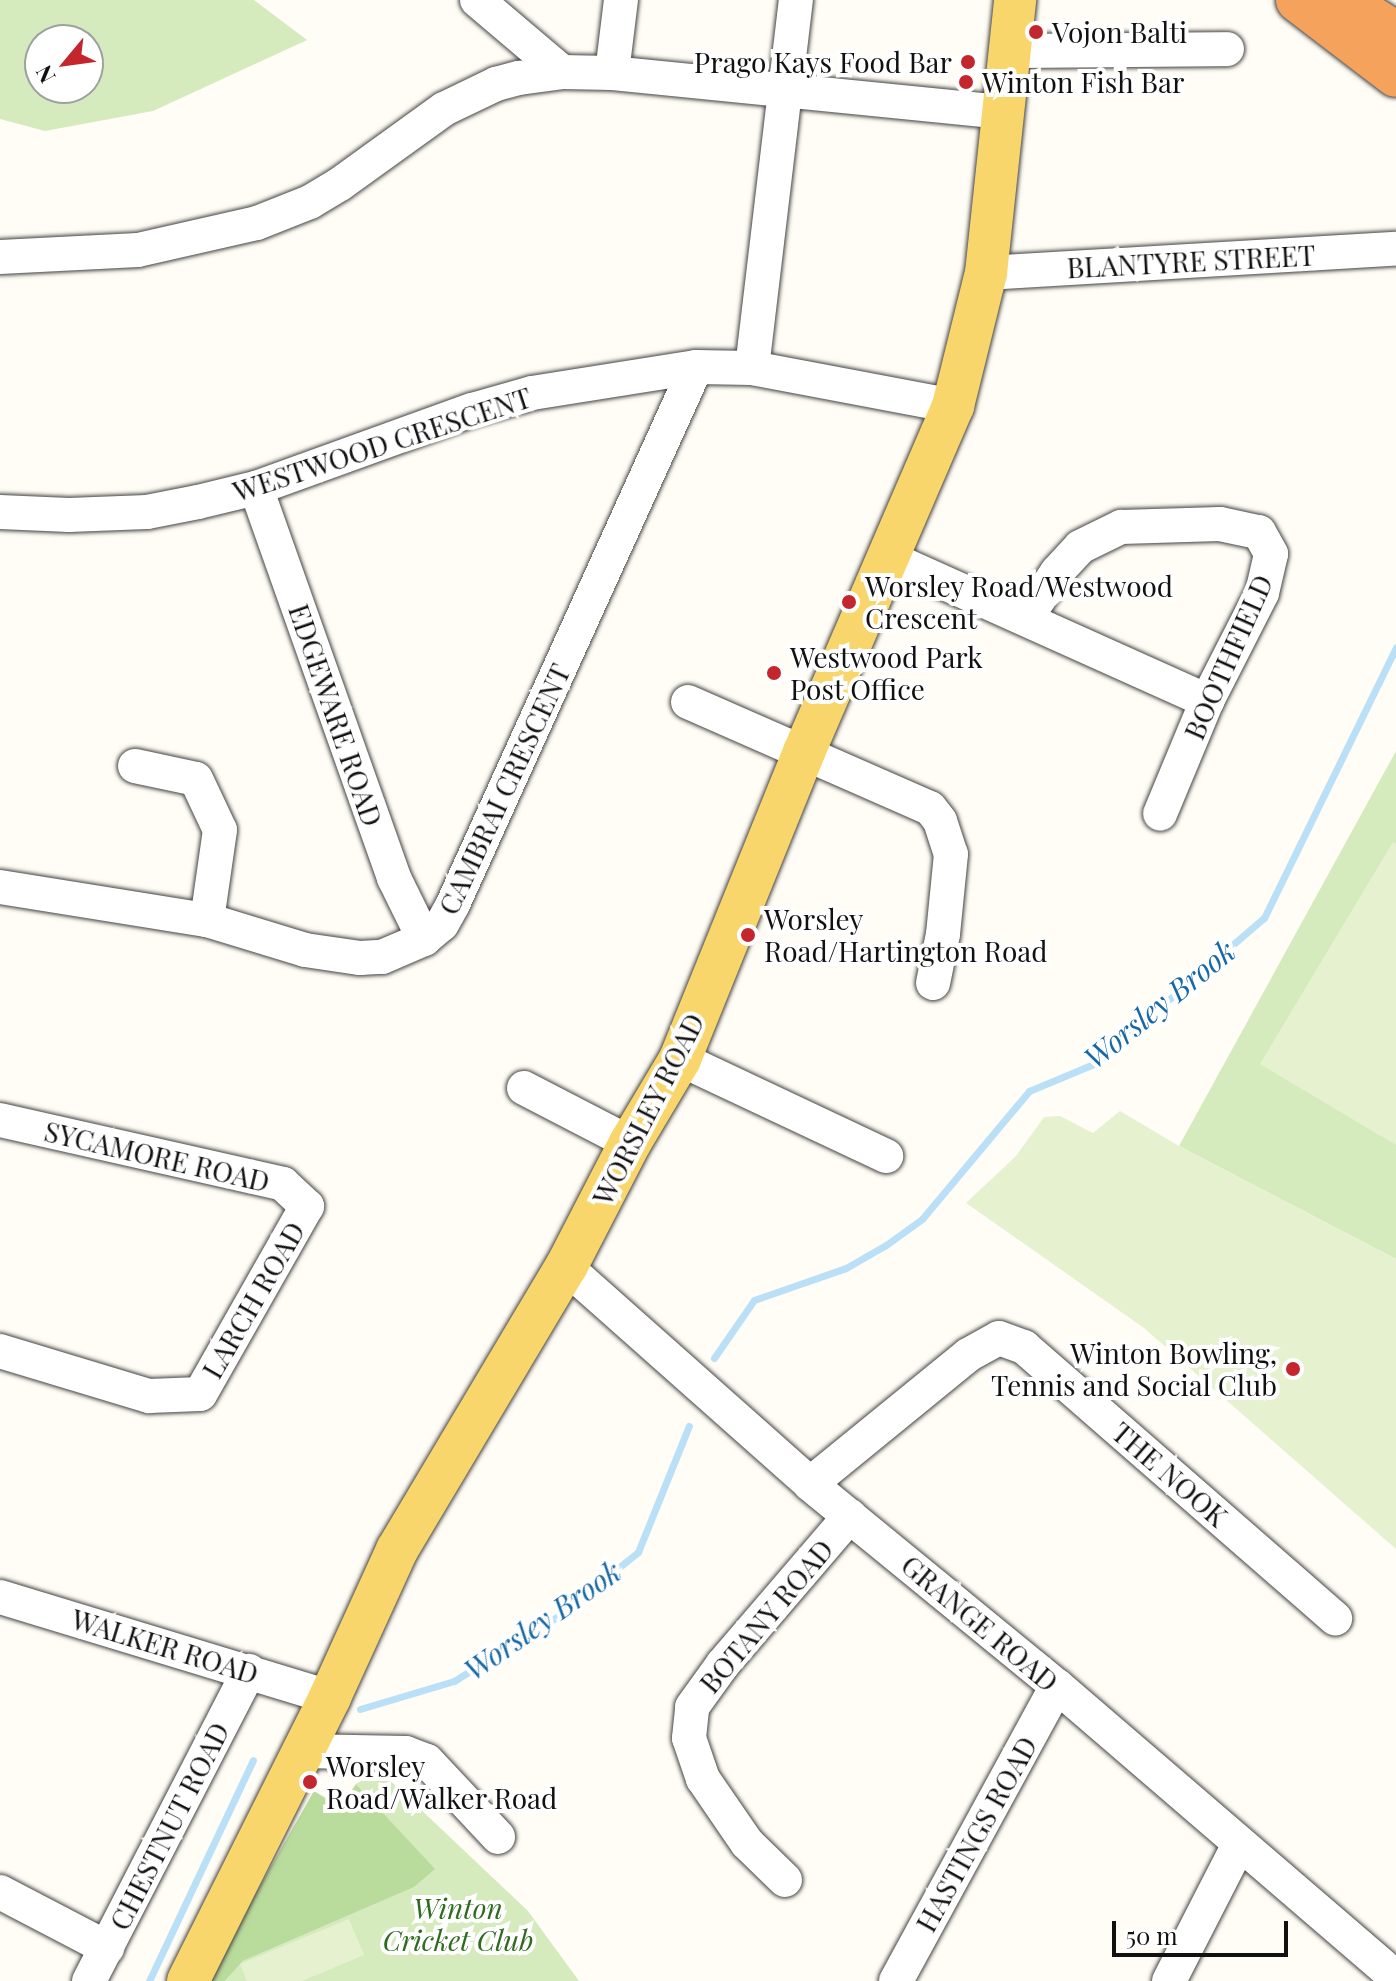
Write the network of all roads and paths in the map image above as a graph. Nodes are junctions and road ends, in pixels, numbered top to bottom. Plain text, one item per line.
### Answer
1 (477, 0) edge
2 (621, 0) edge
3 (796, 0) edge
4 (1015, 0) edge
5 (1298, 0) edge
6 (1343, 0) edge
7 (1396, 34) edge
8 (1227, 49) dead end
9 (1008, 51) junction
10 (562, 72) junction
11 (612, 73) junction
12 (1396, 75) edge
13 (787, 92) junction
14 (1004, 112) junction
15 (1396, 249) edge
16 (0, 257) edge
17 (986, 273) junction
18 (696, 367) junction
19 (752, 368) junction
20 (953, 406) junction
21 (256, 488) junction
22 (0, 512) edge
23 (889, 558) junction
24 (1026, 618) junction
25 (1207, 701) junction
26 (688, 702) dead end
27 (804, 752) junction
28 (135, 766) dead end
29 (1160, 814) dead end
30 (0, 887) edge
31 (207, 920) junction
32 (424, 939) junction
33 (933, 983) dead end
34 (680, 1059) junction
35 (524, 1088) dead end
36 (0, 1120) edge
37 (630, 1143) junction
38 (886, 1156) dead end
39 (307, 1206) joint
40 (566, 1267) junction
41 (0, 1351) edge
42 (810, 1484) junction
43 (850, 1516) junction
44 (0, 1597) edge
45 (1335, 1618) dead end
46 (249, 1671) junction
47 (1057, 1686) junction
48 (330, 1697) junction
49 (301, 1751) junction
50 (498, 1837) dead end
51 (1239, 1844) junction
52 (785, 1880) dead end
53 (0, 1892) edge
54 (107, 1948) junction
55 (1396, 1978) edge
56 (89, 1981) edge
57 (188, 1981) edge
58 (896, 1981) edge
59 (1169, 1981) edge

1 - 10 street
2 - 11 street
3 - 13 street
4 - 9 main road, WORSLEY ROAD
5 - 12 highway
6 - 7 highway
8 - 9 street
9 - 14 main road, WORSLEY ROAD
10 - 11 street
10 - 16 street
11 - 13 street
13 - 14 street
13 - 19 street
14 - 17 main road, WORSLEY ROAD
15 - 17 street, BLANTYRE STREET
17 - 20 main road, WORSLEY ROAD
18 - 19 street, WESTWOOD CRESCENT
18 - 21 street, WESTWOOD CRESCENT
18 - 32 street, CAMBRAI CRESCENT
19 - 20 street, WESTWOOD CRESCENT
20 - 23 main road, WORSLEY ROAD
21 - 22 street, WESTWOOD CRESCENT
21 - 32 street, EDGEWARE ROAD
23 - 24 street
23 - 27 main road, WORSLEY ROAD
24 - 25 street
24 - 25 street, BOOTHFIELD
25 - 29 street, BOOTHFIELD
26 - 27 street
27 - 33 street
27 - 34 main road, WORSLEY ROAD
28 - 31 street
30 - 31 street, CAMBRAI CRESCENT
31 - 32 street, CAMBRAI CRESCENT
34 - 37 main road, WORSLEY ROAD
34 - 38 street
35 - 37 street
36 - 39 street, SYCAMORE ROAD
37 - 40 main road, WORSLEY ROAD
39 - 41 street, LARCH ROAD
40 - 42 street, GRANGE ROAD
40 - 48 main road, WORSLEY ROAD
42 - 43 street, GRANGE ROAD
42 - 45 street, THE NOOK
43 - 47 street, GRANGE ROAD
43 - 52 street, BOTANY ROAD
44 - 46 street, WALKER ROAD
46 - 48 street, WALKER ROAD
46 - 54 street, CHESTNUT ROAD
47 - 51 street, GRANGE ROAD
47 - 58 street, HASTINGS ROAD
48 - 49 main road, WORSLEY ROAD
49 - 50 street
49 - 57 main road, WORSLEY ROAD
51 - 55 street, GRANGE ROAD
51 - 59 street
53 - 54 street
54 - 56 street, CHESTNUT ROAD

